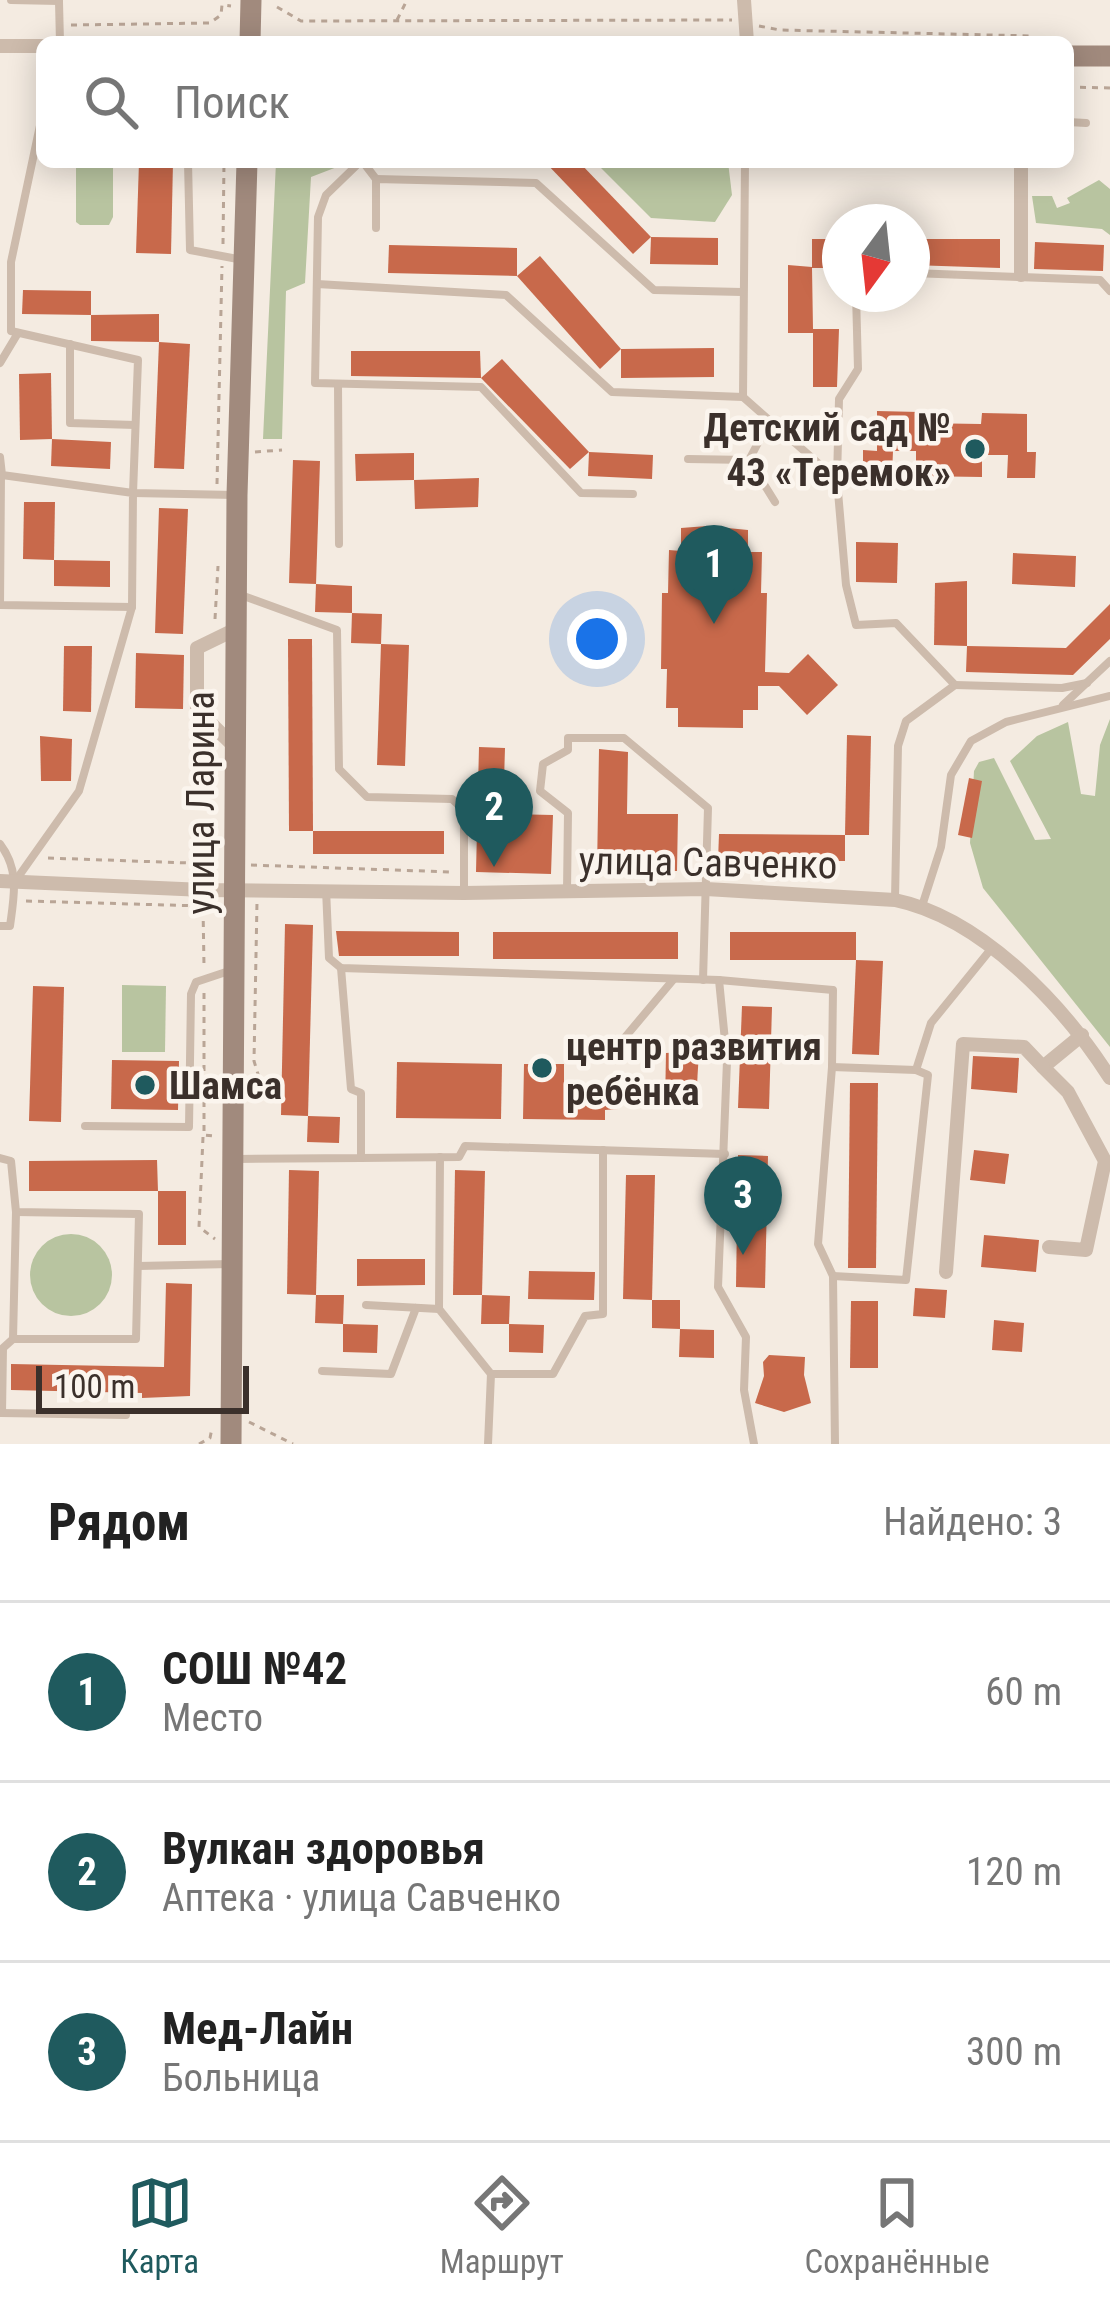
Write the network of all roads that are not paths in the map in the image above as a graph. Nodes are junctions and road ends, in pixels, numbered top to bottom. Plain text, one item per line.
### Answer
1 (11, 0) edge
2 (744, 0) edge
3 (59, 1) edge
4 (241, 3) edge
5 (60, 36) edge
6 (249, 36) edge
7 (746, 36) edge
8 (0, 46) edge
9 (36, 46) edge
10 (1074, 56) edge
11 (1110, 56) edge
12 (1074, 122) edge
13 (1086, 123) dead end
14 (36, 144) edge
15 (188, 168) edge
16 (246, 168) edge
17 (355, 168) edge
18 (367, 168) edge
19 (745, 168) edge
20 (1021, 168) edge
21 (376, 179) junction
22 (376, 228) dead end
23 (234, 258) junction
24 (930, 273) edge
25 (1021, 274) junction
26 (317, 284) junction
27 (1110, 291) edge
28 (742, 292) junction
29 (856, 312) edge
30 (18, 333) junction
31 (70, 344) junction
32 (0, 363) edge
33 (338, 384) junction
34 (743, 397) junction
35 (769, 422) junction
36 (135, 425) junction
37 (0, 458) edge
38 (688, 459) dead end
39 (749, 460) junction
40 (1, 475) edge
41 (837, 480) junction
42 (134, 493) junction
43 (633, 494) dead end
44 (227, 495) junction
45 (775, 502) dead end
46 (340, 544) dead end
47 (237, 594) junction
48 (0, 605) edge
49 (132, 607) junction
50 (0, 621) edge
51 (226, 624) junction
52 (1110, 661) edge
53 (1087, 683) junction
54 (955, 685) junction
55 (1110, 696) edge
56 (1060, 707) junction
57 (236, 748) junction
58 (0, 844) edge
59 (8, 881) edge
60 (235, 889) junction
61 (326, 889) junction
62 (706, 889) junction
63 (567, 891) junction
64 (464, 893) junction
65 (895, 900) junction
66 (922, 906) junction
67 (0, 926) edge
68 (991, 949) junction
69 (341, 968) junction
70 (236, 969) junction
71 (674, 979) junction
72 (703, 980) junction
73 (718, 980) junction
74 (1082, 1035) junction
75 (616, 1048) dead end
76 (832, 1067) junction
77 (1043, 1067) junction
78 (916, 1070) junction
79 (1110, 1078) edge
80 (86, 1126) dead end
81 (603, 1150) junction
82 (725, 1154) junction
83 (440, 1157) junction
84 (0, 1158) edge
85 (361, 1158) junction
86 (232, 1159) junction
87 (16, 1212) junction
88 (1049, 1247) dead end
89 (232, 1264) junction
90 (137, 1266) junction
91 (946, 1272) dead end
92 (833, 1276) junction
93 (366, 1305) dead end
94 (416, 1308) junction
95 (440, 1309) junction
96 (13, 1339) junction
97 (322, 1371) dead end
98 (491, 1373) junction
99 (1, 1413) edge
100 (126, 1415) dead end
101 (231, 1444) edge
102 (488, 1444) edge
103 (754, 1444) edge
104 (835, 1444) edge

1 - 3 lane
2 - 7 street
3 - 5 lane
4 - 6 main road
8 - 9 street
10 - 11 main road
12 - 13 lane
14 - 30 lane
15 - 23 lane
16 - 23 main road, улица Ларина
17 - 26 lane
18 - 21 lane
19 - 28 lane
20 - 25 street
21 - 22 lane
21 - 28 lane
23 - 44 main road, улица Ларина
24 - 25 lane
25 - 27 lane
26 - 33 lane
26 - 34 lane
28 - 34 lane
29 - 41 lane
30 - 31 lane
30 - 32 lane
31 - 36 lane
31 - 36 lane
33 - 43 lane
33 - 46 lane
34 - 35 lane
35 - 39 lane
35 - 41 lane
36 - 42 lane
37 - 40 lane
38 - 39 lane
39 - 45 lane
40 - 42 lane
40 - 48 lane
41 - 54 lane
42 - 44 lane
42 - 49 lane
44 - 47 main road, улица Ларина
47 - 51 main road, улица Ларина
47 - 64 lane
48 - 49 lane
48 - 50 lane
49 - 59 lane
51 - 57 main road, улица Ларина
51 - 57 street
52 - 53 lane
53 - 54 lane
53 - 56 lane
54 - 65 lane
55 - 56 lane
56 - 66 lane
57 - 60 main road, улица Ларина
58 - 59 lane
59 - 60 street, улица Савченко
59 - 67 lane
60 - 61 street, улица Савченко
60 - 70 main road, улица Ларина
61 - 64 street, улица Савченко
61 - 69 lane
62 - 63 street, улица Савченко
62 - 63 lane
62 - 65 street, улица Савченко
62 - 72 lane
63 - 64 street, улица Савченко
65 - 66 street, улица Савченко
66 - 68 street, улица Савченко
68 - 74 street, улица Савченко
68 - 78 lane
69 - 71 lane
69 - 85 lane
70 - 80 lane
70 - 86 main road, улица Ларина
71 - 72 lane
71 - 75 lane
72 - 73 lane
73 - 76 lane
73 - 82 lane
74 - 77 street
74 - 79 street, улица Савченко
76 - 78 lane
76 - 92 lane
77 - 88 street
77 - 91 street
78 - 92 lane
81 - 82 lane
81 - 83 lane
81 - 98 lane
82 - 103 lane
83 - 85 lane
83 - 95 lane
84 - 87 lane
85 - 86 lane
86 - 89 main road, улица Ларина
87 - 90 lane
87 - 96 lane
89 - 90 lane
89 - 101 main road, улица Ларина
90 - 96 lane
92 - 104 lane
93 - 94 lane
94 - 95 lane
94 - 97 lane
95 - 98 lane
96 - 99 lane
98 - 102 lane
99 - 100 lane

